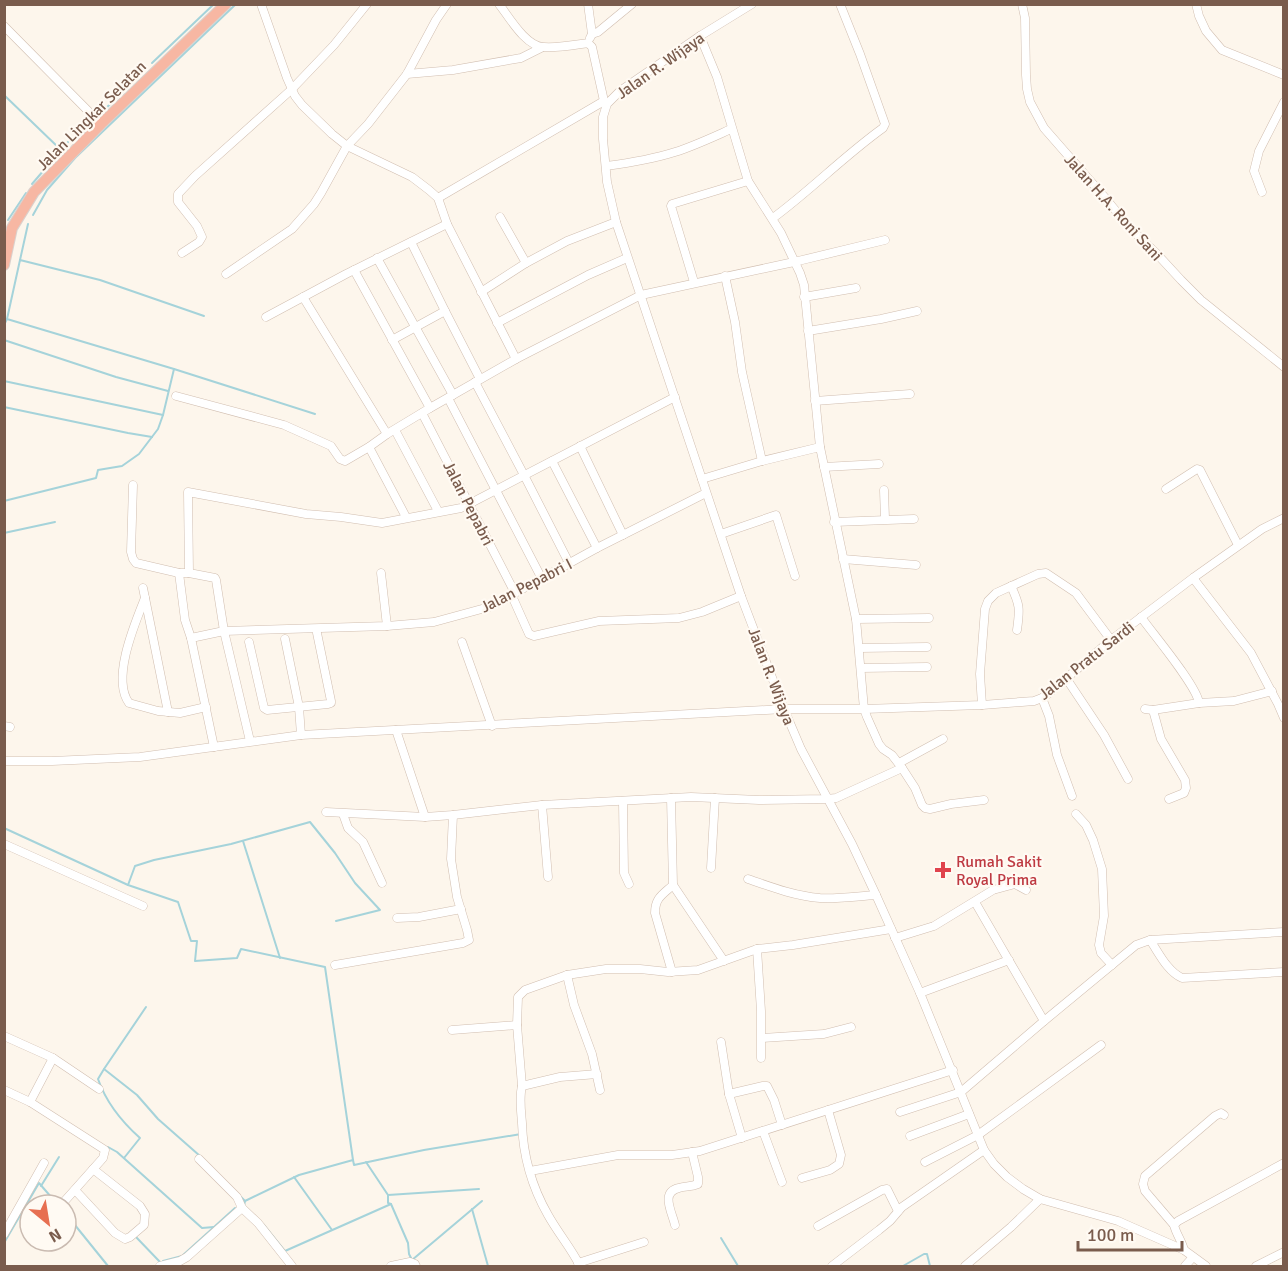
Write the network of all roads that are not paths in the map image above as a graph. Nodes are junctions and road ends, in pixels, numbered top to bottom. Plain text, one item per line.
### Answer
1 (226, 4) edge
2 (261, 4) edge
3 (367, 4) edge
4 (447, 4) edge
5 (499, 4) edge
6 (588, 4) edge
7 (632, 4) edge
8 (752, 4) edge
9 (840, 4) edge
10 (1022, 4) edge
11 (1196, 4) edge
12 (4, 26) edge
13 (592, 34) junction
14 (700, 36) junction
15 (588, 43) junction
16 (541, 48) junction
17 (407, 74) junction
18 (1284, 75) edge
19 (291, 90) junction
20 (1284, 102) edge
21 (605, 103) junction
22 (101, 124) junction
23 (731, 129) junction
24 (346, 146) junction
25 (606, 166) junction
26 (748, 181) junction
27 (1262, 192) dead end
28 (438, 198) junction
29 (500, 217) dead end
30 (773, 218) junction
31 (616, 222) junction
32 (447, 224) junction
33 (8, 226) edge
34 (885, 240) dead end
35 (411, 242) junction
36 (182, 252) dead end
37 (377, 258) junction
38 (627, 258) junction
39 (794, 262) junction
40 (526, 263) junction
41 (4, 265) edge
42 (354, 270) junction
43 (226, 274) dead end
44 (725, 276) junction
45 (694, 282) junction
46 (856, 288) dead end
47 (481, 292) junction
48 (641, 295) junction
49 (303, 297) junction
50 (804, 297) junction
51 (445, 311) junction
52 (917, 311) dead end
53 (266, 317) dead end
54 (497, 323) junction
55 (415, 327) junction
56 (808, 331) junction
57 (392, 340) junction
58 (516, 359) junction
59 (1284, 367) edge
60 (478, 380) junction
61 (910, 394) dead end
62 (176, 396) dead end
63 (451, 396) junction
64 (675, 397) junction
65 (815, 401) junction
66 (430, 408) junction
67 (422, 413) junction
68 (391, 432) junction
69 (580, 446) junction
70 (369, 447) junction
71 (820, 447) junction
72 (552, 461) junction
73 (762, 461) junction
74 (879, 464) dead end
75 (824, 467) junction
76 (525, 475) junction
77 (702, 479) junction
78 (133, 485) dead end
79 (1166, 489) dead end
80 (495, 490) junction
81 (884, 490) dead end
82 (706, 493) junction
83 (469, 504) junction
84 (438, 511) junction
85 (406, 518) junction
86 (1284, 518) edge
87 (885, 519) junction
88 (914, 519) dead end
89 (834, 522) junction
90 (721, 534) junction
91 (623, 535) junction
92 (1238, 545) junction
93 (597, 548) junction
94 (843, 559) junction
95 (569, 563) junction
96 (916, 565) dead end
97 (179, 573) junction
98 (189, 573) junction
99 (381, 573) dead end
100 (795, 576) dead end
101 (1193, 578) junction
102 (542, 579) junction
103 (1011, 586) junction
104 (143, 588) dead end
105 (513, 595) junction
106 (741, 596) junction
107 (146, 598) junction
108 (1141, 617) junction
109 (929, 618) dead end
110 (856, 619) junction
111 (387, 626) junction
112 (1017, 630) dead end
113 (224, 631) junction
114 (317, 633) dead end
115 (191, 638) junction
116 (285, 639) dead end
117 (1111, 640) junction
118 (249, 642) dead end
119 (462, 642) dead end
120 (927, 647) dead end
121 (860, 648) junction
122 (861, 668) junction
123 (927, 668) dead end
124 (1066, 678) junction
125 (1272, 692) junction
126 (1042, 698) junction
127 (1199, 703) junction
128 (982, 705) junction
129 (206, 707) junction
130 (299, 707) junction
131 (784, 709) junction
132 (864, 709) junction
133 (168, 712) junction
134 (1284, 718) edge
135 (492, 726) junction
136 (396, 730) junction
137 (301, 735) junction
138 (943, 740) dead end
139 (250, 741) junction
140 (214, 747) junction
141 (4, 760) edge
142 (901, 765) junction
143 (1128, 779) dead end
144 (1072, 796) dead end
145 (671, 798) junction
146 (715, 798) junction
147 (827, 799) junction
148 (1169, 799) dead end
149 (984, 800) dead end
150 (623, 801) junction
151 (542, 805) junction
152 (326, 812) dead end
153 (343, 814) junction
154 (1076, 814) dead end
155 (453, 815) junction
156 (425, 817) junction
157 (4, 844) edge
158 (711, 868) dead end
159 (548, 877) dead end
160 (748, 879) dead end
161 (382, 883) dead end
162 (629, 884) dead end
163 (673, 885) junction
164 (1026, 890) dead end
165 (876, 895) junction
166 (975, 902) junction
167 (142, 906) dead end
168 (461, 909) junction
169 (397, 918) dead end
170 (891, 929) junction
171 (1284, 932) edge
172 (895, 938) junction
173 (1150, 940) junction
174 (757, 949) junction
175 (1009, 960) junction
176 (724, 961) junction
177 (335, 965) dead end
178 (1113, 965) junction
179 (672, 972) junction
180 (1284, 972) edge
181 (567, 975) junction
182 (920, 993) junction
183 (1044, 1021) junction
184 (517, 1025) junction
185 (851, 1027) dead end
186 (452, 1030) dead end
187 (4, 1036) edge
188 (762, 1038) junction
189 (721, 1042) dead end
190 (1101, 1045) dead end
191 (52, 1058) junction
192 (761, 1058) dead end
193 (953, 1070) junction
194 (597, 1074) junction
195 (522, 1086) junction
196 (99, 1089) dead end
197 (4, 1090) edge
198 (600, 1090) dead end
199 (961, 1092) junction
200 (729, 1095) junction
201 (30, 1102) junction
202 (828, 1110) junction
203 (900, 1112) dead end
204 (969, 1114) junction
205 (1224, 1115) dead end
206 (782, 1125) junction
207 (763, 1131) junction
208 (978, 1135) junction
209 (910, 1136) dead end
210 (742, 1138) junction
211 (984, 1150) junction
212 (692, 1152) junction
213 (199, 1159) dead end
214 (925, 1162) dead end
215 (44, 1163) dead end
216 (1284, 1163) edge
217 (93, 1169) junction
218 (530, 1171) junction
219 (802, 1178) dead end
220 (782, 1182) dead end
221 (75, 1190) junction
222 (72, 1193) edge
223 (1040, 1199) junction
224 (242, 1208) junction
225 (898, 1211) junction
226 (675, 1225) dead end
227 (1174, 1225) junction
228 (818, 1226) dead end
229 (4, 1234) edge
230 (644, 1242) dead end
231 (1184, 1250) junction
232 (1284, 1252) edge
233 (1193, 1257) junction
234 (579, 1265) edge
235 (160, 1266) edge
236 (292, 1266) edge
237 (391, 1266) edge
238 (416, 1266) edge
239 (832, 1266) edge
240 (965, 1266) edge
241 (1185, 1266) edge
242 (1206, 1266) edge
243 (1256, 1266) edge

1 - 22 highway, Jalan Lingkar Selatan
2 - 19 street
3 - 19 street
4 - 17 street
5 - 16 street
6 - 13 street
7 - 13 street
8 - 14 street, Jalan R. Wijaya
9 - 30 street
10 - 59 street, Jalan H.A. Roni Sani
11 - 18 street
12 - 22 street
13 - 15 street
14 - 21 street, Jalan R. Wijaya
14 - 23 street
15 - 16 street
15 - 21 street
16 - 17 street
17 - 24 street
19 - 24 street
19 - 36 street
20 - 27 street
21 - 25 street, Jalan R. Wijaya
21 - 28 street
22 - 33 highway, Jalan Lingkar Selatan
23 - 25 street
23 - 26 street
24 - 28 street
24 - 43 street
25 - 31 street, Jalan R. Wijaya
26 - 30 street
26 - 45 street
28 - 32 street
29 - 40 street
30 - 39 street
31 - 38 street, Jalan R. Wijaya
31 - 40 street
32 - 35 street
32 - 47 street
33 - 41 highway, Jalan Lingkar Selatan
34 - 39 street
35 - 37 street
35 - 51 street
37 - 42 street
37 - 55 street
38 - 48 street, Jalan R. Wijaya
38 - 54 street
39 - 44 street
39 - 50 street
40 - 47 street
42 - 49 street
42 - 57 street
44 - 45 street
44 - 73 street
45 - 48 street
46 - 50 street
47 - 54 street
48 - 58 street
48 - 64 street, Jalan R. Wijaya
49 - 53 street
49 - 68 street
50 - 56 street
51 - 55 street
51 - 60 street
52 - 56 street
54 - 58 street
55 - 57 street
55 - 63 street
56 - 65 street
57 - 66 street
58 - 60 street
60 - 63 street
60 - 76 street
61 - 65 street
62 - 70 street
63 - 66 street
63 - 80 street
64 - 69 street
64 - 77 street, Jalan R. Wijaya
65 - 71 street
66 - 67 street
67 - 68 street
67 - 83 street, Jalan Pepabri
68 - 70 street
68 - 84 street
69 - 72 street
69 - 91 street
70 - 85 street
71 - 73 street
71 - 75 street
72 - 76 street
72 - 93 street
73 - 77 street
74 - 75 street
75 - 89 street
76 - 80 street
76 - 95 street
77 - 82 street, Jalan R. Wijaya
78 - 97 street
79 - 92 street
80 - 83 street
80 - 102 street
81 - 87 street
82 - 90 street, Jalan R. Wijaya
82 - 91 street, Jalan Pepabri I
83 - 84 street
83 - 105 street, Jalan Pepabri
84 - 85 street
85 - 98 street
86 - 92 street, Jalan Pratu Sardi
87 - 88 street
87 - 89 street
89 - 94 street
90 - 100 street
90 - 106 street, Jalan R. Wijaya
91 - 93 street, Jalan Pepabri I
92 - 101 street, Jalan Pratu Sardi
93 - 95 street, Jalan Pepabri I
94 - 96 street
94 - 110 street
95 - 102 street, Jalan Pepabri I
97 - 98 street
97 - 115 street
98 - 113 street
99 - 111 street
101 - 108 street, Jalan Pratu Sardi
101 - 125 street
102 - 105 street, Jalan Pepabri I
103 - 112 street
103 - 117 street
103 - 128 street
104 - 107 street
105 - 106 street, Jalan Pepabri
105 - 111 street, Jalan Pepabri I
106 - 131 street, Jalan R. Wijaya
107 - 133 street
107 - 133 street
108 - 117 street, Jalan Pratu Sardi
108 - 127 street
109 - 110 street
110 - 121 street
111 - 113 street, Jalan Pepabri I
113 - 115 street, Jalan Pepabri I
113 - 139 street
114 - 130 street
115 - 129 street
116 - 130 street
117 - 124 street, Jalan Pratu Sardi
118 - 130 street
119 - 135 street
120 - 121 street
121 - 122 street
122 - 123 street
122 - 132 street
124 - 126 street, Jalan Pratu Sardi
124 - 143 street
125 - 127 street
125 - 134 street
126 - 128 street, Jalan Pratu Sardi
126 - 144 street
127 - 148 street
128 - 132 street, Jalan Pratu Sardi
129 - 133 street
129 - 140 street
130 - 137 street
131 - 132 street, Jalan Pratu Sardi
131 - 135 street, Jalan Pratu Sardi
131 - 147 street, Jalan R. Wijaya
132 - 142 street
135 - 136 street, Jalan Pratu Sardi
136 - 137 street, Jalan Pratu Sardi
136 - 156 street
137 - 139 street, Jalan Pratu Sardi
138 - 142 street
139 - 140 street, Jalan Pratu Sardi
140 - 141 street, Jalan Pratu Sardi
142 - 147 street
142 - 149 street
145 - 146 street
145 - 150 street
145 - 163 street
146 - 147 street
146 - 158 street
147 - 165 street, Jalan R. Wijaya
150 - 151 street
150 - 162 street
151 - 155 street
151 - 159 street
152 - 153 street
153 - 156 street
153 - 161 street
154 - 178 street
155 - 156 street
155 - 168 street
157 - 167 street
160 - 165 street
163 - 176 street
163 - 179 street
164 - 166 street
165 - 170 street, Jalan R. Wijaya
166 - 172 street
166 - 175 street
168 - 169 street
168 - 177 street
170 - 172 street, Jalan R. Wijaya
170 - 174 street
171 - 173 street
172 - 182 street, Jalan R. Wijaya
173 - 178 street
173 - 180 street
174 - 176 street
174 - 188 street
175 - 182 street
175 - 183 street
176 - 179 street
178 - 183 street
179 - 181 street
181 - 184 street
181 - 194 street
182 - 193 street, Jalan R. Wijaya
183 - 199 street
184 - 186 street
184 - 195 street
185 - 188 street
187 - 191 street
188 - 192 street
189 - 200 street
190 - 208 street
191 - 196 street
191 - 201 street
193 - 199 street, Jalan R. Wijaya
193 - 202 street
194 - 195 street
194 - 198 street
195 - 218 street
197 - 201 street
199 - 203 street
199 - 204 street, Jalan R. Wijaya
200 - 206 street
200 - 210 street
201 - 217 street
202 - 206 street
202 - 219 street
204 - 208 street, Jalan R. Wijaya
204 - 209 street
205 - 227 street
206 - 207 street
207 - 210 street
207 - 220 street
208 - 211 street, Jalan R. Wijaya
208 - 214 street
210 - 212 street
211 - 223 street, Jalan R. Wijaya
211 - 225 street
212 - 218 street
212 - 226 street
213 - 224 street
215 - 229 street
216 - 227 street
217 - 221 street
217 - 221 street
218 - 234 street
221 - 222 street
223 - 231 street, Jalan R. Wijaya
223 - 240 street
224 - 235 street
224 - 236 street
225 - 228 street
225 - 239 street
227 - 231 street
230 - 234 street
231 - 233 street, Jalan R. Wijaya
232 - 243 street
233 - 241 street
233 - 242 street, Jalan R. Wijaya
237 - 238 street

